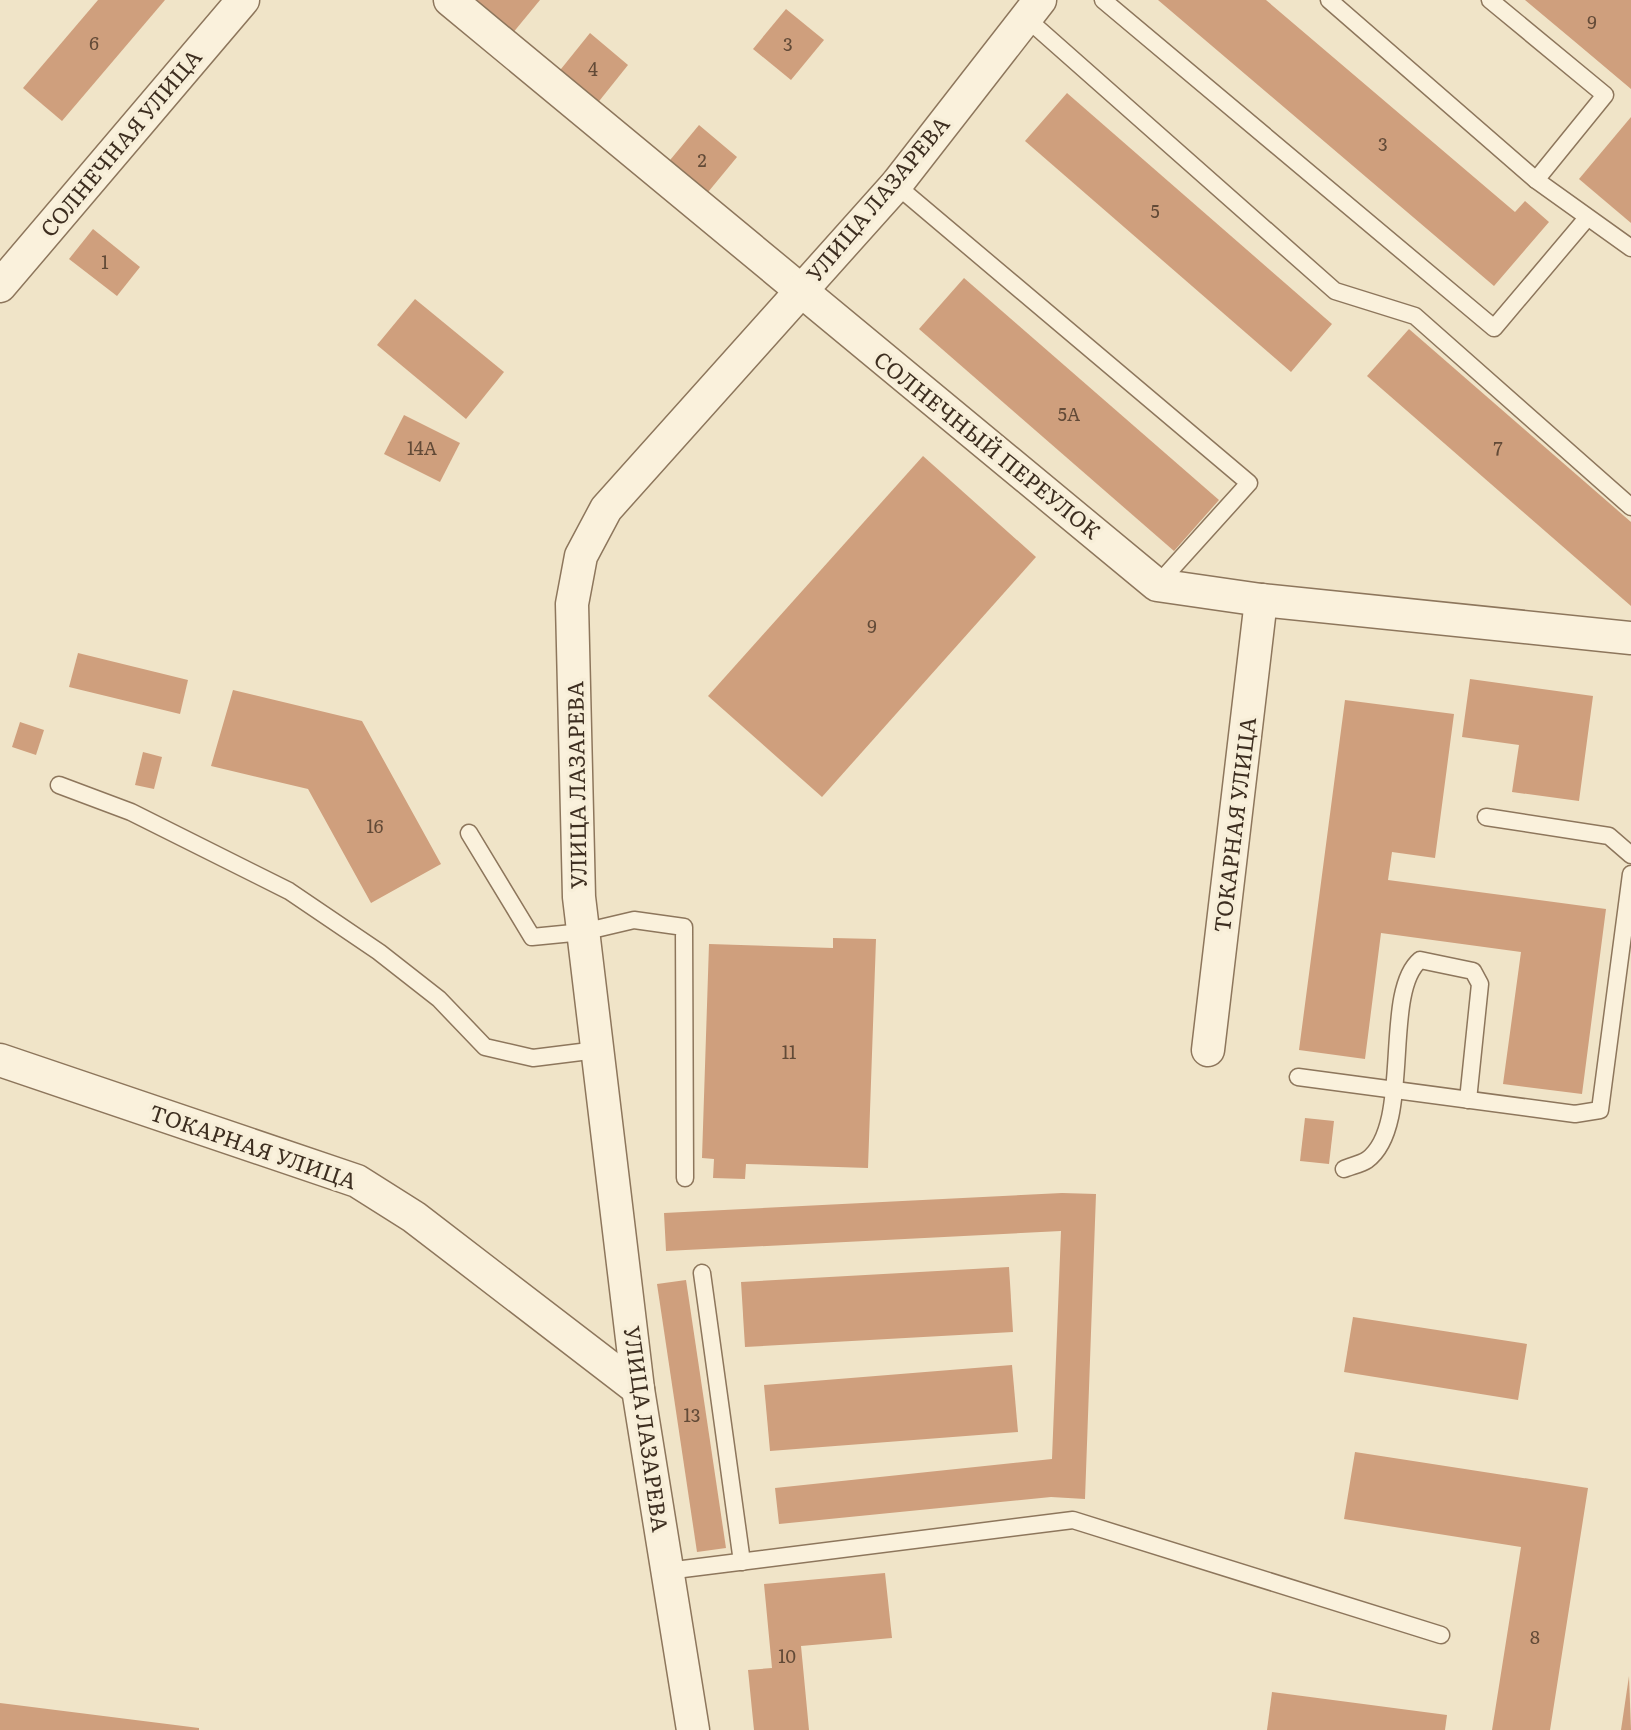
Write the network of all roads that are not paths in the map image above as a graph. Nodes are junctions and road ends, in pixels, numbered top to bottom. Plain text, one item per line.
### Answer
1 (243, 0) edge
2 (450, 0) edge
3 (1103, 0) edge
4 (1329, 0) edge
5 (1490, 0) edge
6 (1024, 6) edge
7 (1536, 180) junction
8 (896, 185) junction
9 (1587, 218) junction
10 (1631, 248) edge
11 (0, 286) edge
12 (800, 292) junction
13 (1631, 507) edge
14 (1157, 585) junction
15 (1261, 600) junction
16 (1631, 638) edge
17 (59, 785) dead end
18 (1486, 817) dead end
19 (469, 833) dead end
20 (1631, 855) edge
21 (1631, 874) edge
22 (583, 932) junction
23 (1628, 938) edge
24 (597, 1050) junction
25 (1208, 1050) dead end
26 (0, 1060) edge
27 (1298, 1077) dead end
28 (1394, 1090) junction
29 (1468, 1100) junction
30 (1344, 1169) dead end
31 (685, 1178) dead end
32 (702, 1273) dead end
33 (638, 1389) junction
34 (742, 1562) junction
35 (667, 1571) junction
36 (1441, 1635) dead end
37 (693, 1730) edge

1 - 11 street, СОЛНЕЧНАЯ УЛИЦА
2 - 12 street, СОЛНЕЧНЫЙ ПЕРЕУЛОК
3 - 9 lane
4 - 7 lane
5 - 7 lane
6 - 8 street, УЛИЦА ЛАЗАРЕВА
6 - 13 lane
7 - 9 lane
8 - 12 street, УЛИЦА ЛАЗАРЕВА
8 - 14 lane
9 - 10 lane
12 - 14 street, СОЛНЕЧНЫЙ ПЕРЕУЛОК
12 - 22 street, УЛИЦА ЛАЗАРЕВА
14 - 15 street
15 - 16 street
15 - 25 street, ТОКАРНАЯ УЛИЦА
17 - 24 lane
18 - 20 lane
19 - 22 lane
21 - 23 lane
22 - 24 street, УЛИЦА ЛАЗАРЕВА
22 - 31 lane
23 - 29 lane
24 - 33 street, УЛИЦА ЛАЗАРЕВА
26 - 33 street, ТОКАРНАЯ УЛИЦА
27 - 28 lane
28 - 29 lane
28 - 29 lane
28 - 30 lane
32 - 34 lane
33 - 35 street, УЛИЦА ЛАЗАРЕВА
34 - 35 lane
34 - 36 lane
35 - 37 street, УЛИЦА ЛАЗАРЕВА

